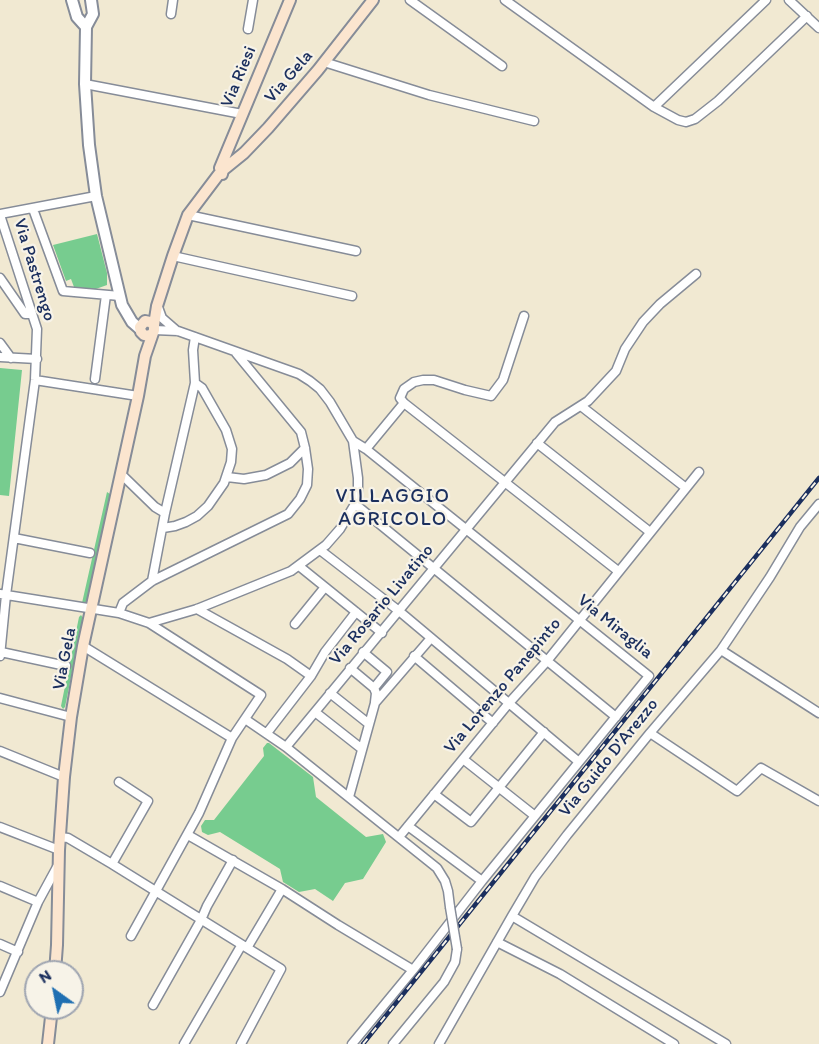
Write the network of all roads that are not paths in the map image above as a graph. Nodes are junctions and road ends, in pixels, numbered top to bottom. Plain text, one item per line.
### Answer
1 (72, 0) edge
2 (92, 0) edge
3 (173, 0) edge
4 (253, 0) edge
5 (290, 0) edge
6 (373, 0) edge
7 (410, 0) edge
8 (505, 0) edge
9 (766, 0) edge
10 (789, 0) edge
11 (171, 14) dead end
12 (807, 16) junction
13 (86, 27) junction
14 (819, 28) edge
15 (248, 29) dead end
16 (324, 62) junction
17 (502, 66) dead end
18 (85, 84) junction
19 (654, 107) junction
20 (242, 114) junction
21 (534, 121) dead end
22 (221, 170) junction
23 (96, 196) junction
24 (33, 209) junction
25 (0, 215) edge
26 (188, 215) junction
27 (356, 251) dead end
28 (173, 256) junction
29 (696, 274) dead end
30 (0, 278) edge
31 (106, 295) junction
32 (120, 296) junction
33 (352, 296) dead end
34 (157, 306) junction
35 (32, 315) junction
36 (524, 315) dead end
37 (148, 328) junction
38 (178, 331) junction
39 (195, 337) junction
40 (0, 343) edge
41 (236, 352) junction
42 (0, 357) edge
43 (11, 358) junction
44 (37, 359) junction
45 (95, 379) dead end
46 (35, 380) junction
47 (195, 383) junction
48 (138, 396) junction
49 (404, 403) junction
50 (580, 406) junction
51 (353, 441) junction
52 (537, 442) junction
53 (305, 447) junction
54 (366, 449) junction
55 (290, 463) junction
56 (699, 471) dead end
57 (121, 474) junction
58 (308, 476) junction
59 (227, 477) junction
60 (505, 482) junction
61 (686, 488) junction
62 (355, 504) junction
63 (819, 504) edge
64 (165, 513) junction
65 (163, 528) junction
66 (466, 529) junction
67 (650, 532) junction
68 (14, 538) junction
69 (320, 550) junction
70 (90, 553) dead end
71 (299, 566) junction
72 (434, 570) junction
73 (618, 572) junction
74 (152, 581) junction
75 (325, 588) junction
76 (3, 594) edge
77 (91, 609) junction
78 (197, 609) junction
79 (357, 612) junction
80 (399, 612) junction
81 (119, 614) junction
82 (579, 620) junction
83 (149, 622) junction
84 (295, 624) dead end
85 (382, 633) junction
86 (431, 638) junction
87 (83, 646) junction
88 (721, 650) junction
89 (363, 652) junction
90 (1, 654) edge
91 (414, 656) junction
92 (547, 661) junction
93 (66, 666) dead end
94 (350, 668) junction
95 (310, 676) junction
96 (374, 688) junction
97 (330, 693) junction
98 (0, 698) edge
99 (375, 703) junction
100 (509, 703) junction
101 (315, 712) junction
102 (819, 712) edge
103 (71, 717) junction
104 (616, 717) junction
105 (245, 719) junction
106 (493, 723) junction
107 (369, 724) junction
108 (544, 732) junction
109 (267, 733) junction
110 (650, 733) junction
111 (232, 738) junction
112 (286, 747) junction
113 (362, 749) junction
114 (0, 751) edge
115 (463, 759) junction
116 (579, 762) junction
117 (64, 777) junction
118 (119, 782) dead end
119 (500, 787) junction
120 (434, 794) junction
121 (349, 797) junction
122 (819, 801) edge
123 (535, 816) junction
124 (408, 826) junction
125 (0, 827) edge
126 (188, 835) junction
127 (60, 837) junction
128 (399, 837) junction
129 (59, 850) junction
130 (233, 860) junction
131 (59, 864) junction
132 (112, 864) junction
133 (482, 882) junction
134 (0, 886) edge
135 (282, 889) junction
136 (155, 891) junction
137 (38, 902) junction
138 (512, 916) junction
139 (201, 921) junction
140 (131, 936) dead end
141 (497, 942) junction
142 (0, 944) edge
143 (244, 947) junction
144 (18, 952) junction
145 (56, 960) edge
146 (413, 970) junction
147 (0, 992) edge
148 (153, 1005) dead end
149 (51, 1020) edge
150 (48, 1044) edge
151 (184, 1044) edge
152 (241, 1044) edge
153 (352, 1044) edge
154 (393, 1044) edge
155 (440, 1044) edge
156 (674, 1044) edge
157 (726, 1044) edge

1 - 13 street
2 - 13 street
3 - 11 street
4 - 15 street
5 - 20 main road, Via Riesi
6 - 16 main road, Via Gela
7 - 17 street
8 - 19 street
9 - 19 street
10 - 12 street
12 - 14 street
12 - 19 street
13 - 18 street
16 - 21 street
16 - 22 main road, Via Gela
18 - 20 street
18 - 23 street
20 - 22 main road, Via Riesi
22 - 26 main road, Via Gela
23 - 24 street
23 - 32 street
24 - 25 street
24 - 31 street
25 - 35 street, Via Pastrengo
26 - 27 street
26 - 28 main road, Via Gela
28 - 33 street
28 - 34 main road, Via Gela
29 - 50 street, Via Rosario Livatino
30 - 35 street
31 - 32 street
31 - 45 street
32 - 37 street
34 - 37 main road, Via Gela
34 - 38 street
35 - 44 street, Via Pastrengo
36 - 49 street
37 - 38 street
37 - 48 main road, Via Gela
38 - 39 street
39 - 41 street
39 - 47 street
40 - 43 street
41 - 51 street
41 - 53 street
42 - 43 street
43 - 44 street
44 - 46 street, Via Pastrengo
46 - 48 street
46 - 68 street, Via Pastrengo
47 - 59 street
47 - 64 street
48 - 57 main road, Via Gela
49 - 54 street
49 - 60 street
50 - 52 street, Via Rosario Livatino
50 - 61 street
51 - 54 street, Via Miraglia
51 - 62 street
52 - 60 street, Via Rosario Livatino
52 - 67 street
53 - 55 street
53 - 58 street
54 - 66 street, Via Miraglia
55 - 58 street
55 - 59 street
56 - 61 street, Via Lorenzo Panepinto
57 - 64 street
57 - 77 main road, Via Gela
58 - 74 street
59 - 65 street
60 - 66 street, Via Rosario Livatino
60 - 73 street
61 - 67 street, Via Lorenzo Panepinto
62 - 69 street
62 - 72 street
63 - 88 street, Via Guido D'Arezzo
64 - 65 street
65 - 74 street
66 - 72 street, Via Rosario Livatino
66 - 82 street, Via Miraglia
67 - 73 street, Via Lorenzo Panepinto
68 - 70 street
68 - 76 street, Via Pastrengo
69 - 71 street
69 - 80 street
71 - 75 street
71 - 78 street
72 - 80 street, Via Rosario Livatino
72 - 92 street
73 - 82 street, Via Lorenzo Panepinto
74 - 81 street
75 - 79 street
75 - 84 street
76 - 77 street
76 - 90 street, Via Pastrengo
77 - 81 street
77 - 87 main road, Via Gela
78 - 83 street
78 - 95 street
79 - 85 street
79 - 95 street
80 - 85 street, Via Rosario Livatino
80 - 86 street
81 - 83 street
82 - 92 street, Via Lorenzo Panepinto
82 - 104 street, Via Miraglia
83 - 105 street
85 - 89 street, Via Rosario Livatino
86 - 91 street
86 - 100 street
87 - 103 main road, Via Gela
87 - 111 street
88 - 102 street
88 - 110 street, Via Guido D'Arezzo
89 - 94 street, Via Rosario Livatino
89 - 96 street
90 - 93 street
91 - 99 street
91 - 106 street
92 - 100 street, Via Lorenzo Panepinto
92 - 104 street
94 - 96 street
94 - 97 street, Via Rosario Livatino
95 - 109 street
96 - 99 street
97 - 101 street, Via Rosario Livatino
97 - 107 street
98 - 103 street
99 - 107 street
100 - 106 street, Via Lorenzo Panepinto
100 - 108 street
101 - 112 street, Via Rosario Livatino
101 - 113 street
103 - 117 main road, Via Gela
104 - 116 street, Via Miraglia
105 - 109 street
105 - 111 street
106 - 115 street, Via Lorenzo Panepinto
107 - 113 street
108 - 116 street
108 - 119 street
109 - 112 street
110 - 122 street
110 - 138 street, Via Guido D'Arezzo
111 - 126 street
112 - 121 street
113 - 121 street
114 - 117 street
115 - 119 street
115 - 120 street, Via Lorenzo Panepinto
116 - 123 street, Via Miraglia
117 - 127 main road, Via Gela
118 - 132 street
119 - 120 street
119 - 123 street
120 - 124 street, Via Lorenzo Panepinto
121 - 128 street
123 - 133 street, Via Miraglia
124 - 128 street, Via Lorenzo Panepinto
124 - 133 street
125 - 129 street
126 - 130 street
126 - 136 street
127 - 129 main road, Via Gela
127 - 132 street
128 - 154 street, bridge
129 - 131 main road, Via Gela
130 - 135 street
130 - 139 street
131 - 137 street
131 - 145 main road, Via Gela
132 - 136 street
133 - 146 street, Via Miraglia
134 - 137 street
135 - 143 street
135 - 146 street
136 - 139 street
136 - 140 street
137 - 144 street
138 - 141 street, Via Guido D'Arezzo
138 - 157 street
139 - 143 street
139 - 148 street
141 - 155 street, Via Guido D'Arezzo
141 - 156 street
142 - 144 street
143 - 151 street
143 - 152 street
144 - 147 street
146 - 153 street, Via Miraglia
149 - 150 main road

